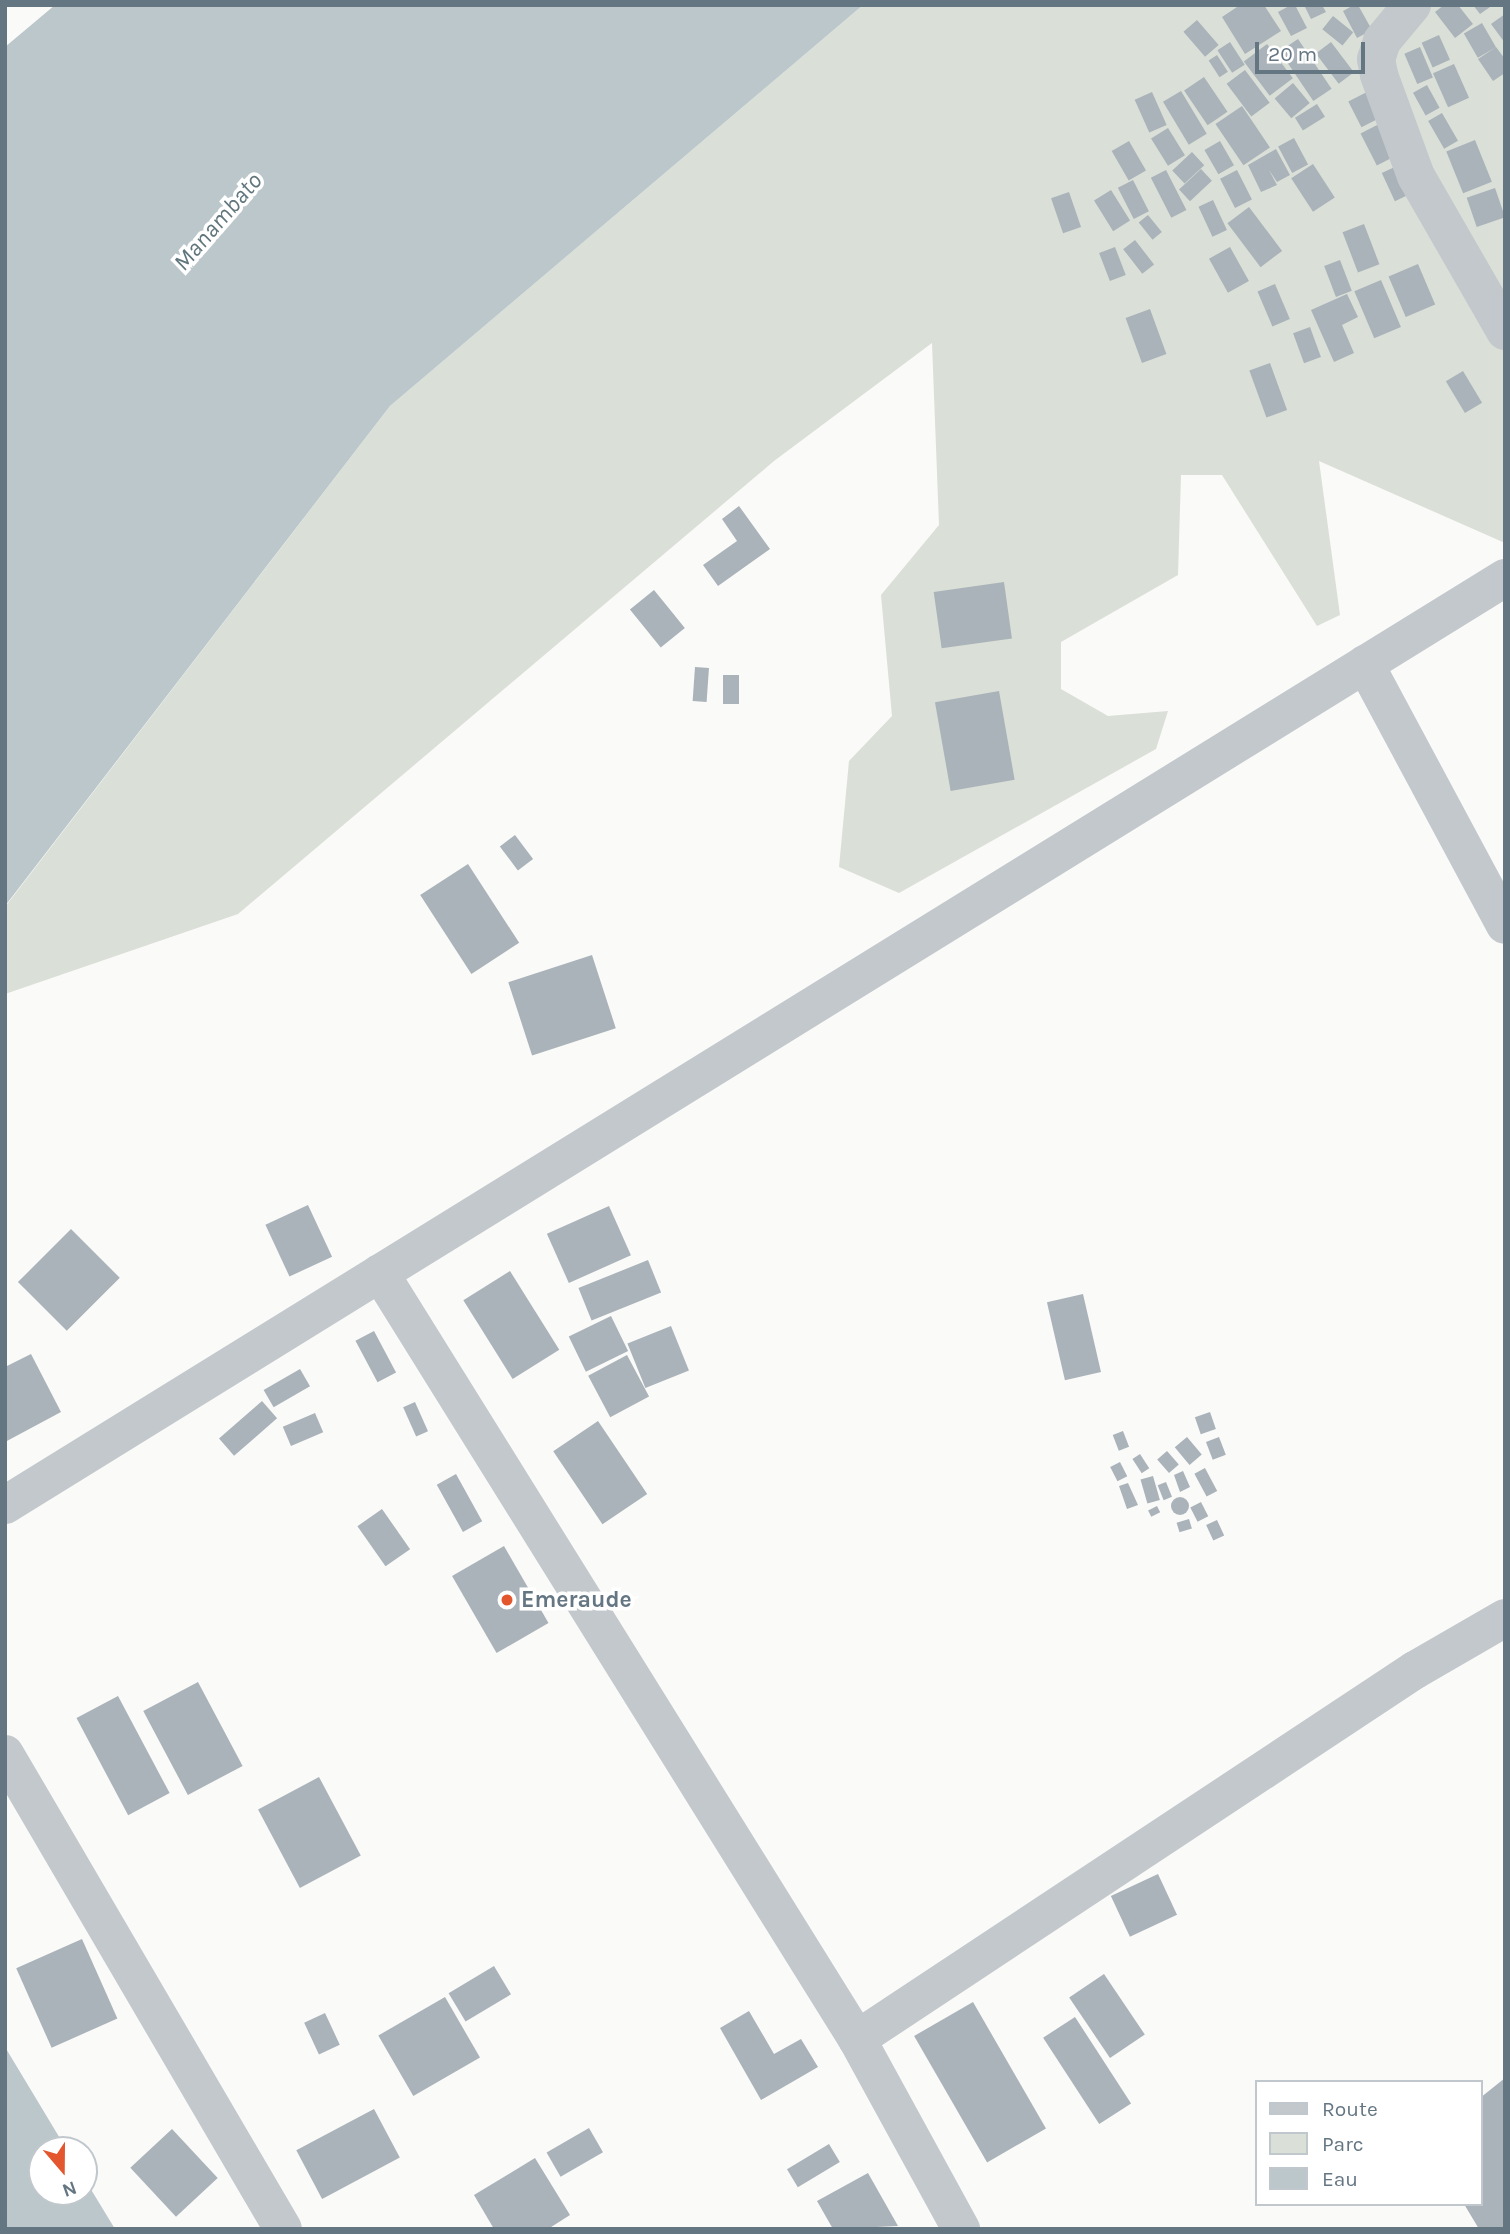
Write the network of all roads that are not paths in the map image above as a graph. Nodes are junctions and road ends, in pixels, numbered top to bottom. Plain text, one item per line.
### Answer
1 (1412, 5) edge
2 (1505, 331) edge
3 (1505, 578) edge
4 (1365, 664) junction
5 (1505, 925) edge
6 (380, 1273) junction
7 (5, 1505) edge
8 (1505, 1618) edge
9 (5, 1754) edge
10 (857, 2039) junction
11 (283, 2229) edge
12 (961, 2229) edge

1 - 2 street
3 - 4 street
4 - 5 street
4 - 6 street
6 - 7 street
6 - 10 street
8 - 10 street
9 - 11 street
10 - 12 street

